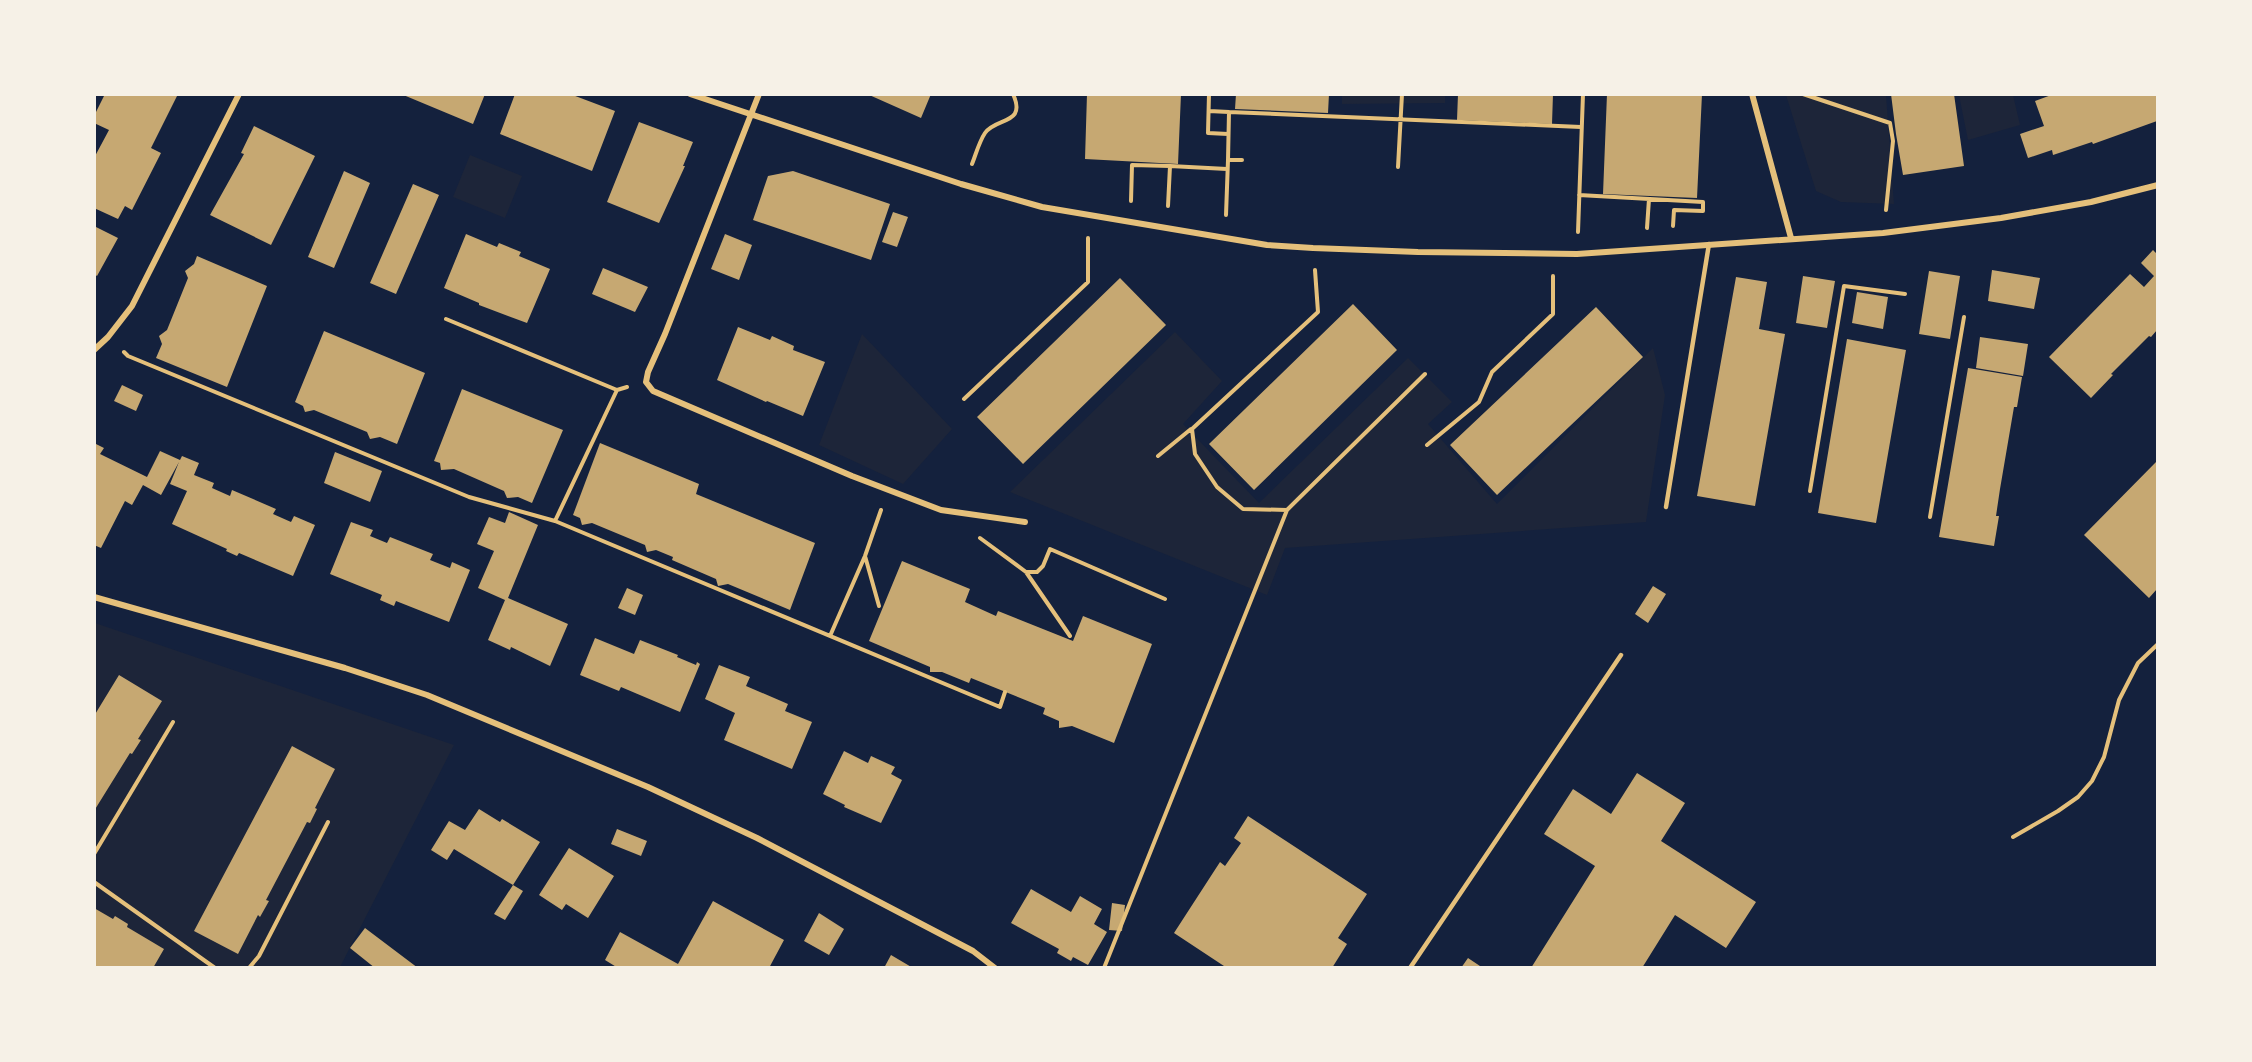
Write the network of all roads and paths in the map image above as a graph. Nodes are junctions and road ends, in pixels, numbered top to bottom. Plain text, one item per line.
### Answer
1 (239, 94) edge
2 (690, 94) edge
3 (759, 94) edge
4 (1013, 94) edge
5 (1209, 94) edge
6 (1402, 94) edge
7 (1583, 94) edge
8 (1752, 94) edge
9 (1803, 94) edge
10 (1209, 111) junction
11 (1229, 112) junction
12 (750, 116) junction
13 (1401, 119) junction
14 (1581, 127) junction
15 (1229, 134) junction
16 (1228, 160) junction
17 (1242, 160) dead end
18 (1170, 166) junction
19 (1398, 167) dead end
20 (970, 168) dead end
21 (1227, 169) junction
22 (2157, 185) edge
23 (1579, 195) junction
24 (1649, 199) junction
25 (1131, 201) dead end
26 (1168, 206) dead end
27 (1226, 215) dead end
28 (1673, 229) dead end
29 (1647, 230) dead end
30 (1883, 233) junction
31 (1088, 238) dead end
32 (1791, 238) junction
33 (1709, 244) junction
34 (1313, 248) junction
35 (1553, 254) junction
36 (1577, 254) junction
37 (1905, 294) dead end
38 (1964, 317) dead end
39 (446, 319) dead end
40 (108, 337) junction
41 (94, 350) edge
42 (1425, 374) dead end
43 (646, 382) junction
44 (617, 390) junction
45 (964, 399) dead end
46 (1192, 429) junction
47 (1427, 445) dead end
48 (1158, 456) dead end
49 (889, 490) junction
50 (1810, 491) dead end
51 (1666, 507) dead end
52 (1287, 510) junction
53 (1930, 517) dead end
54 (555, 521) junction
55 (1025, 522) dead end
56 (979, 537) dead end
57 (865, 556) junction
58 (1026, 572) junction
59 (94, 597) edge
60 (1165, 599) dead end
61 (879, 606) dead end
62 (830, 636) junction
63 (1070, 636) dead end
64 (2157, 644) edge
65 (1621, 655) dead end
66 (1005, 692) dead end
67 (173, 722) dead end
68 (328, 822) dead end
69 (2013, 837) dead end
70 (94, 854) edge
71 (94, 882) edge
72 (215, 968) edge
73 (249, 968) edge
74 (995, 968) edge
75 (1104, 968) edge
76 (1410, 968) edge

1 - 40 street
2 - 12 street
3 - 12 street
4 - 20 path
5 - 10 path
6 - 13 path
7 - 14 path
8 - 32 street
9 - 30 path
10 - 11 path
10 - 15 path
11 - 13 path
11 - 15 path
12 - 34 street
12 - 43 street
13 - 14 path
13 - 19 path
14 - 23 path
15 - 16 path
16 - 17 path
16 - 21 path
18 - 21 path
18 - 25 path
18 - 26 path
21 - 27 path
22 - 30 street
23 - 24 path
23 - 36 path
24 - 28 path
24 - 29 path
30 - 32 street
31 - 45 path
32 - 33 street
33 - 36 street
33 - 51 lane
34 - 35 street
34 - 46 path
35 - 36 street
35 - 47 path
37 - 50 path
38 - 53 path
39 - 44 path
40 - 41 street
40 - 54 path
42 - 52 path
43 - 44 path
43 - 49 street
44 - 54 path
46 - 48 path
46 - 52 path
49 - 55 street
49 - 57 path
52 - 75 path
54 - 62 path
56 - 58 path
57 - 61 path
57 - 62 path
58 - 60 path
58 - 63 path
59 - 74 street
62 - 66 path
64 - 69 path
65 - 76 lane
67 - 70 path
68 - 73 path
71 - 72 path

